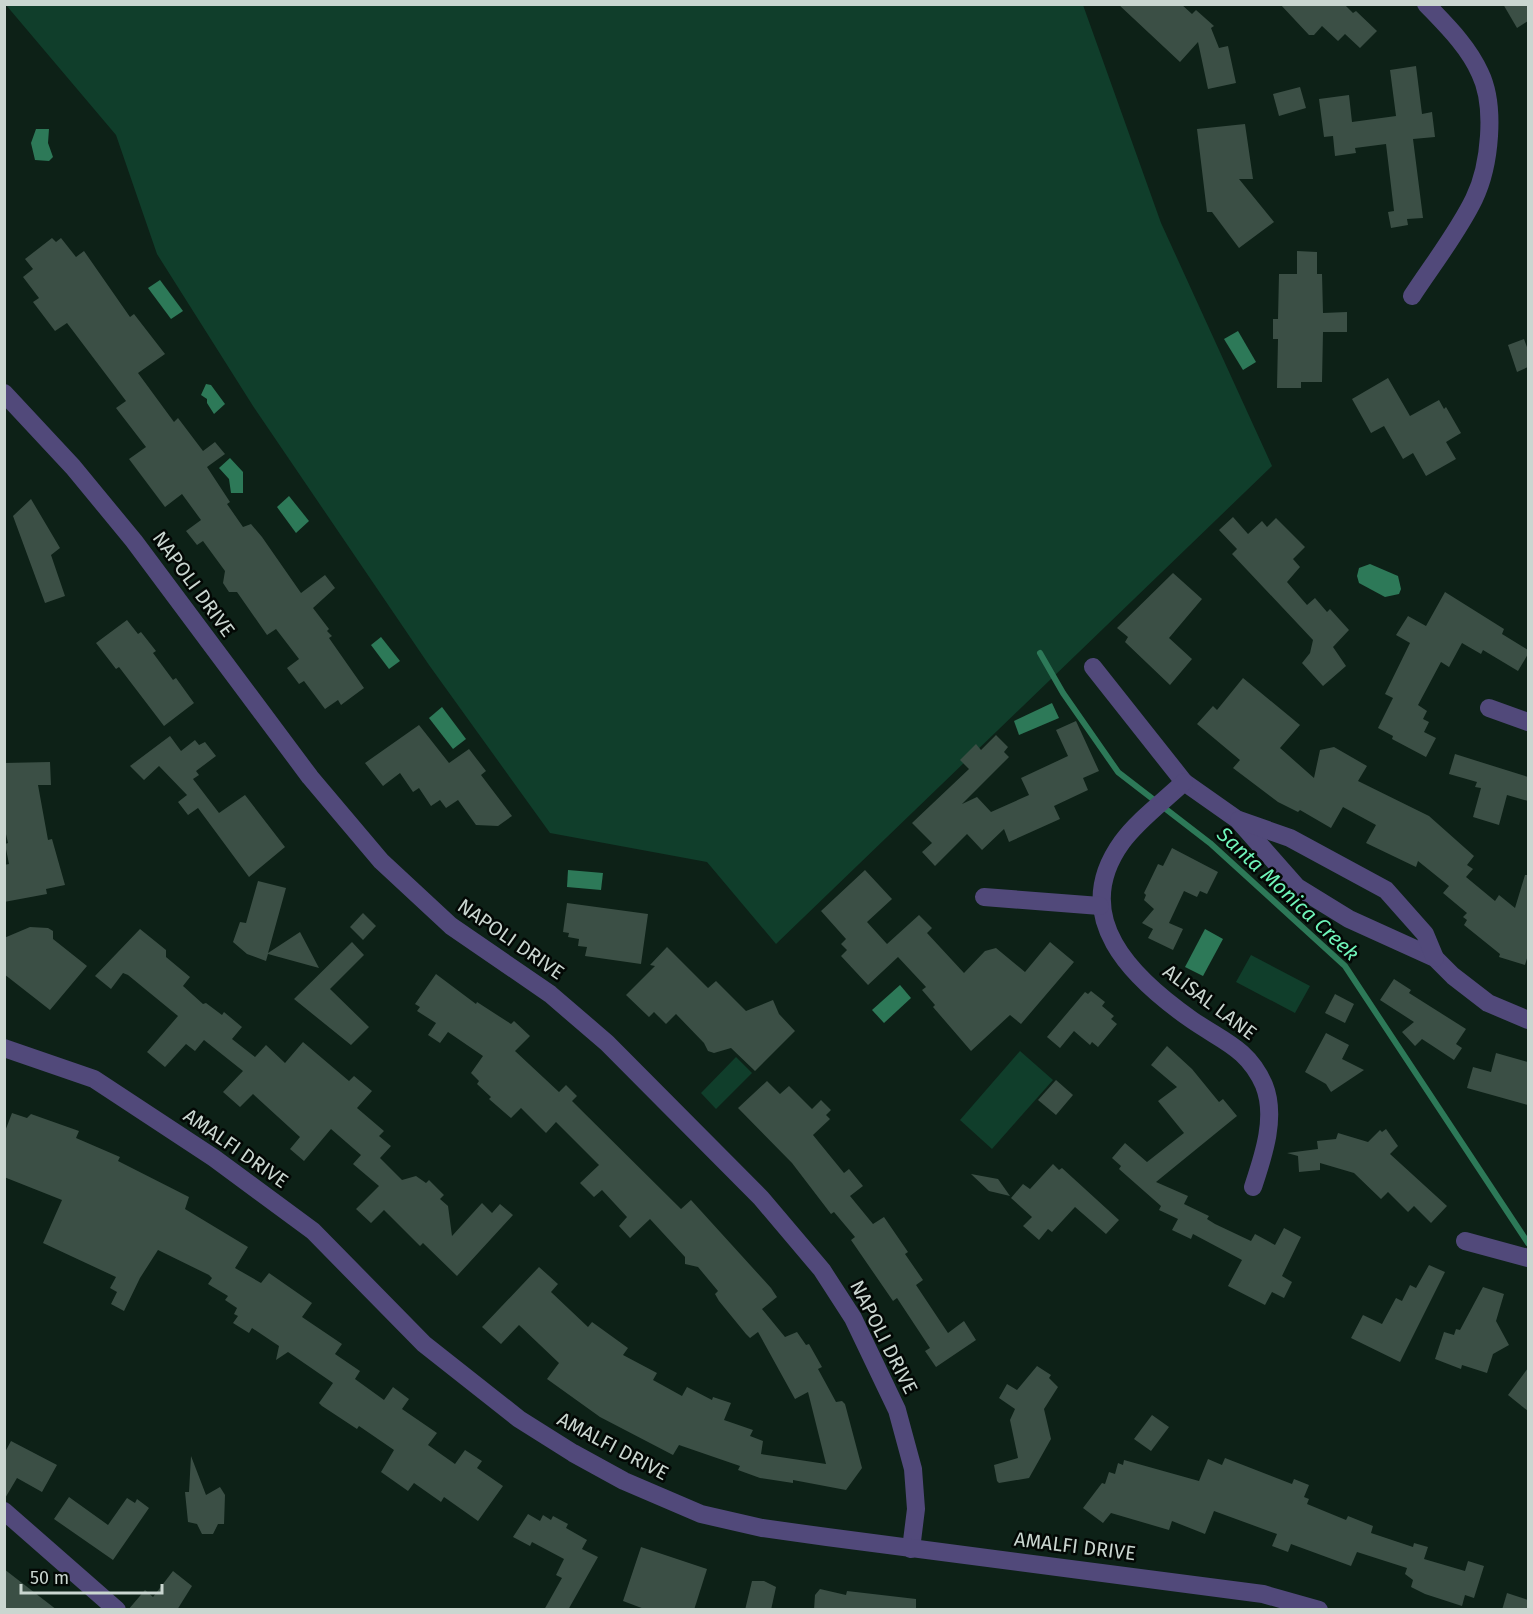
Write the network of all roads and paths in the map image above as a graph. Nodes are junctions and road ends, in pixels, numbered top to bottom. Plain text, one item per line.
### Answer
1 (1426, 4) edge
2 (1412, 296) dead end
3 (4, 393) edge
4 (1093, 667) dead end
5 (1489, 708) dead end
6 (1528, 722) edge
7 (1184, 782) junction
8 (1238, 820) junction
9 (984, 897) dead end
10 (1100, 906) junction
11 (1435, 958) junction
12 (1528, 1020) edge
13 (4, 1048) edge
14 (1253, 1187) dead end
15 (1465, 1240) dead end
16 (1528, 1258) edge
17 (4, 1511) edge
18 (911, 1549) junction
19 (117, 1610) edge
20 (1319, 1610) edge

1 - 2 street
3 - 18 street, NAPOLI DRIVE
4 - 7 street
5 - 6 street
7 - 8 street
7 - 10 street
8 - 11 street
8 - 11 street
9 - 10 street
10 - 14 street, ALISAL LANE
11 - 12 street
13 - 18 street, AMALFI DRIVE
15 - 16 street
17 - 19 street
18 - 20 street, AMALFI DRIVE

